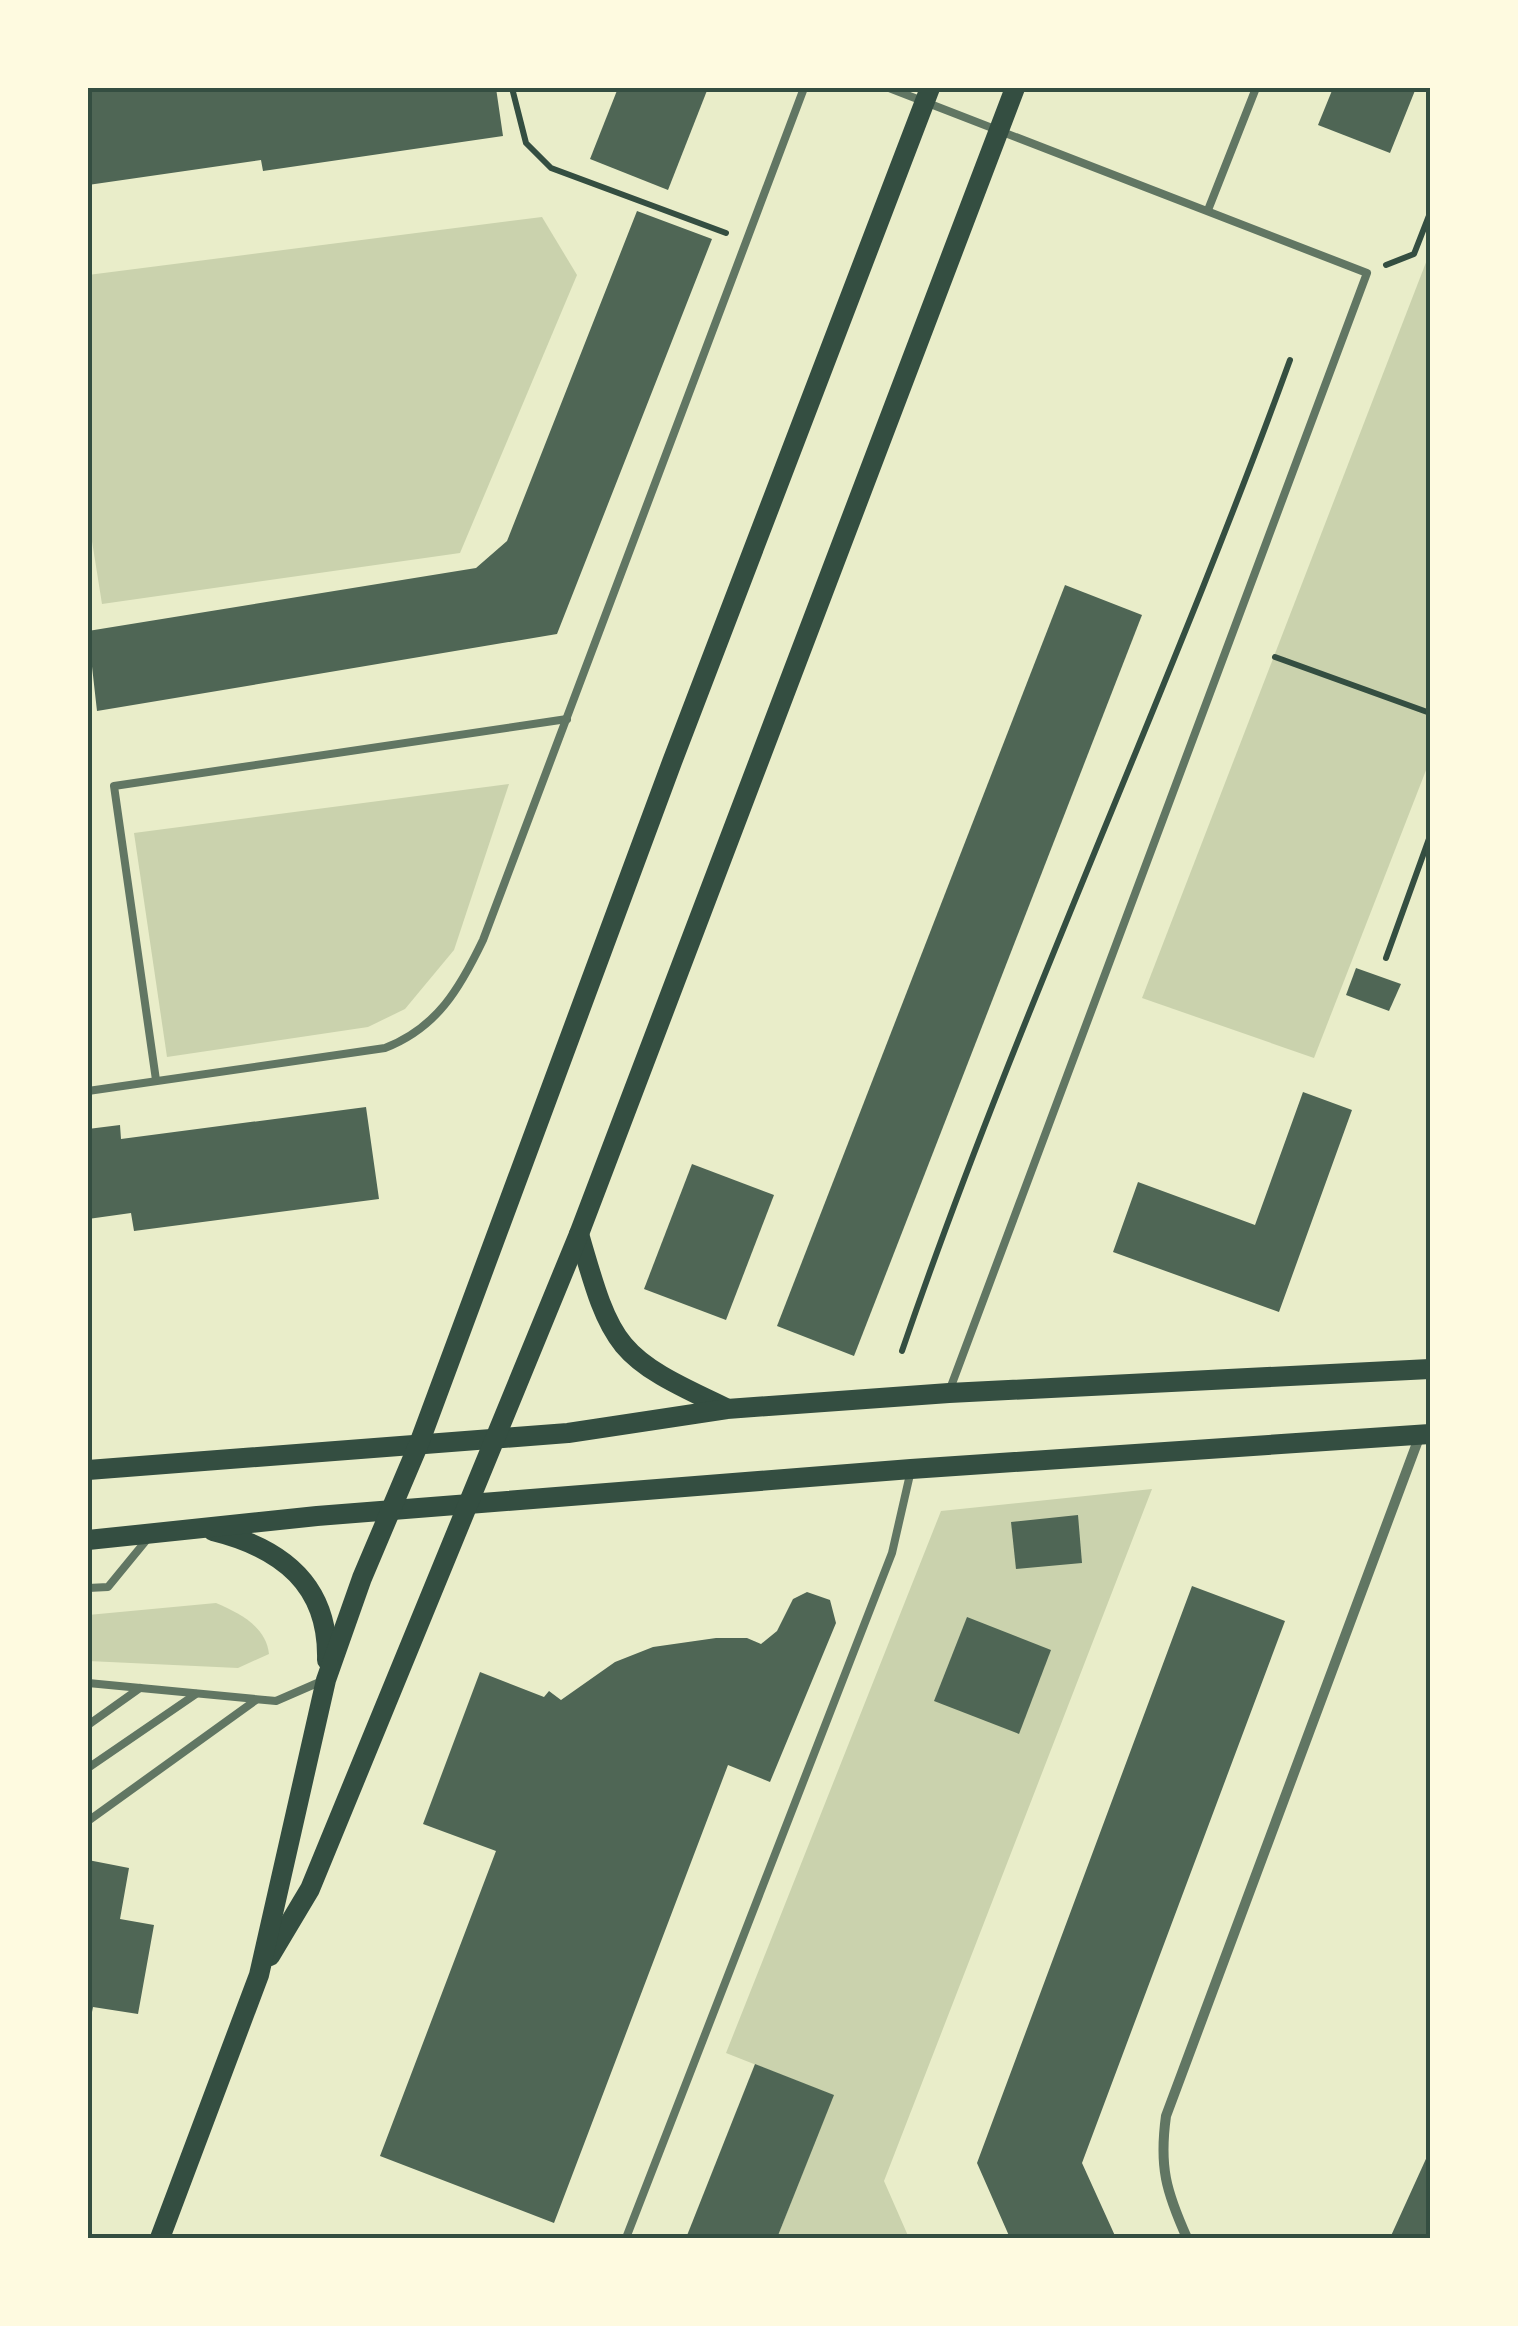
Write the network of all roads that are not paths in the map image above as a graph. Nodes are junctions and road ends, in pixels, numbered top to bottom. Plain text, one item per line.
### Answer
1 (804, 88) edge
2 (890, 88) edge
3 (1015, 88) edge
4 (1256, 88) edge
5 (927, 94) edge
6 (998, 128) junction
7 (1208, 210) junction
8 (567, 719) junction
9 (156, 1080) junction
10 (88, 1092) edge
11 (579, 1234) junction
12 (1430, 1369) edge
13 (949, 1393) junction
14 (728, 1409) junction
15 (1425, 1434) edge
16 (496, 1437) junction
17 (420, 1441) junction
18 (911, 1469) junction
19 (88, 1470) edge
20 (466, 1506) junction
21 (390, 1512) junction
22 (196, 1527) junction
23 (154, 1531) junction
24 (88, 1540) edge
25 (88, 1588) edge
26 (326, 1680) junction
27 (88, 1683) edge
28 (140, 1688) junction
29 (196, 1694) junction
30 (256, 1700) junction
31 (88, 1726) edge
32 (88, 1768) edge
33 (88, 1821) edge
34 (259, 1975) junction
35 (160, 2238) edge
36 (626, 2238) edge
37 (1187, 2238) edge

1 - 8 lane
2 - 5 lane
3 - 6 main road
4 - 7 lane
5 - 6 lane
5 - 17 main road
6 - 7 lane
6 - 11 main road
7 - 13 lane
8 - 9 lane
8 - 9 lane
9 - 10 lane
11 - 14 main road
11 - 16 main road
12 - 13 main road
13 - 14 main road
14 - 16 main road
15 - 18 main road
15 - 37 street
16 - 17 main road
16 - 20 main road
17 - 19 main road
17 - 21 main road
18 - 20 main road
18 - 36 lane
20 - 21 main road
20 - 34 main road
21 - 22 main road
21 - 26 main road
22 - 23 main road
22 - 26 main road
23 - 24 main road
23 - 25 lane
26 - 30 lane
26 - 34 main road
27 - 28 lane
28 - 29 lane
28 - 31 lane
29 - 30 lane
29 - 32 lane
30 - 33 lane
34 - 35 main road

